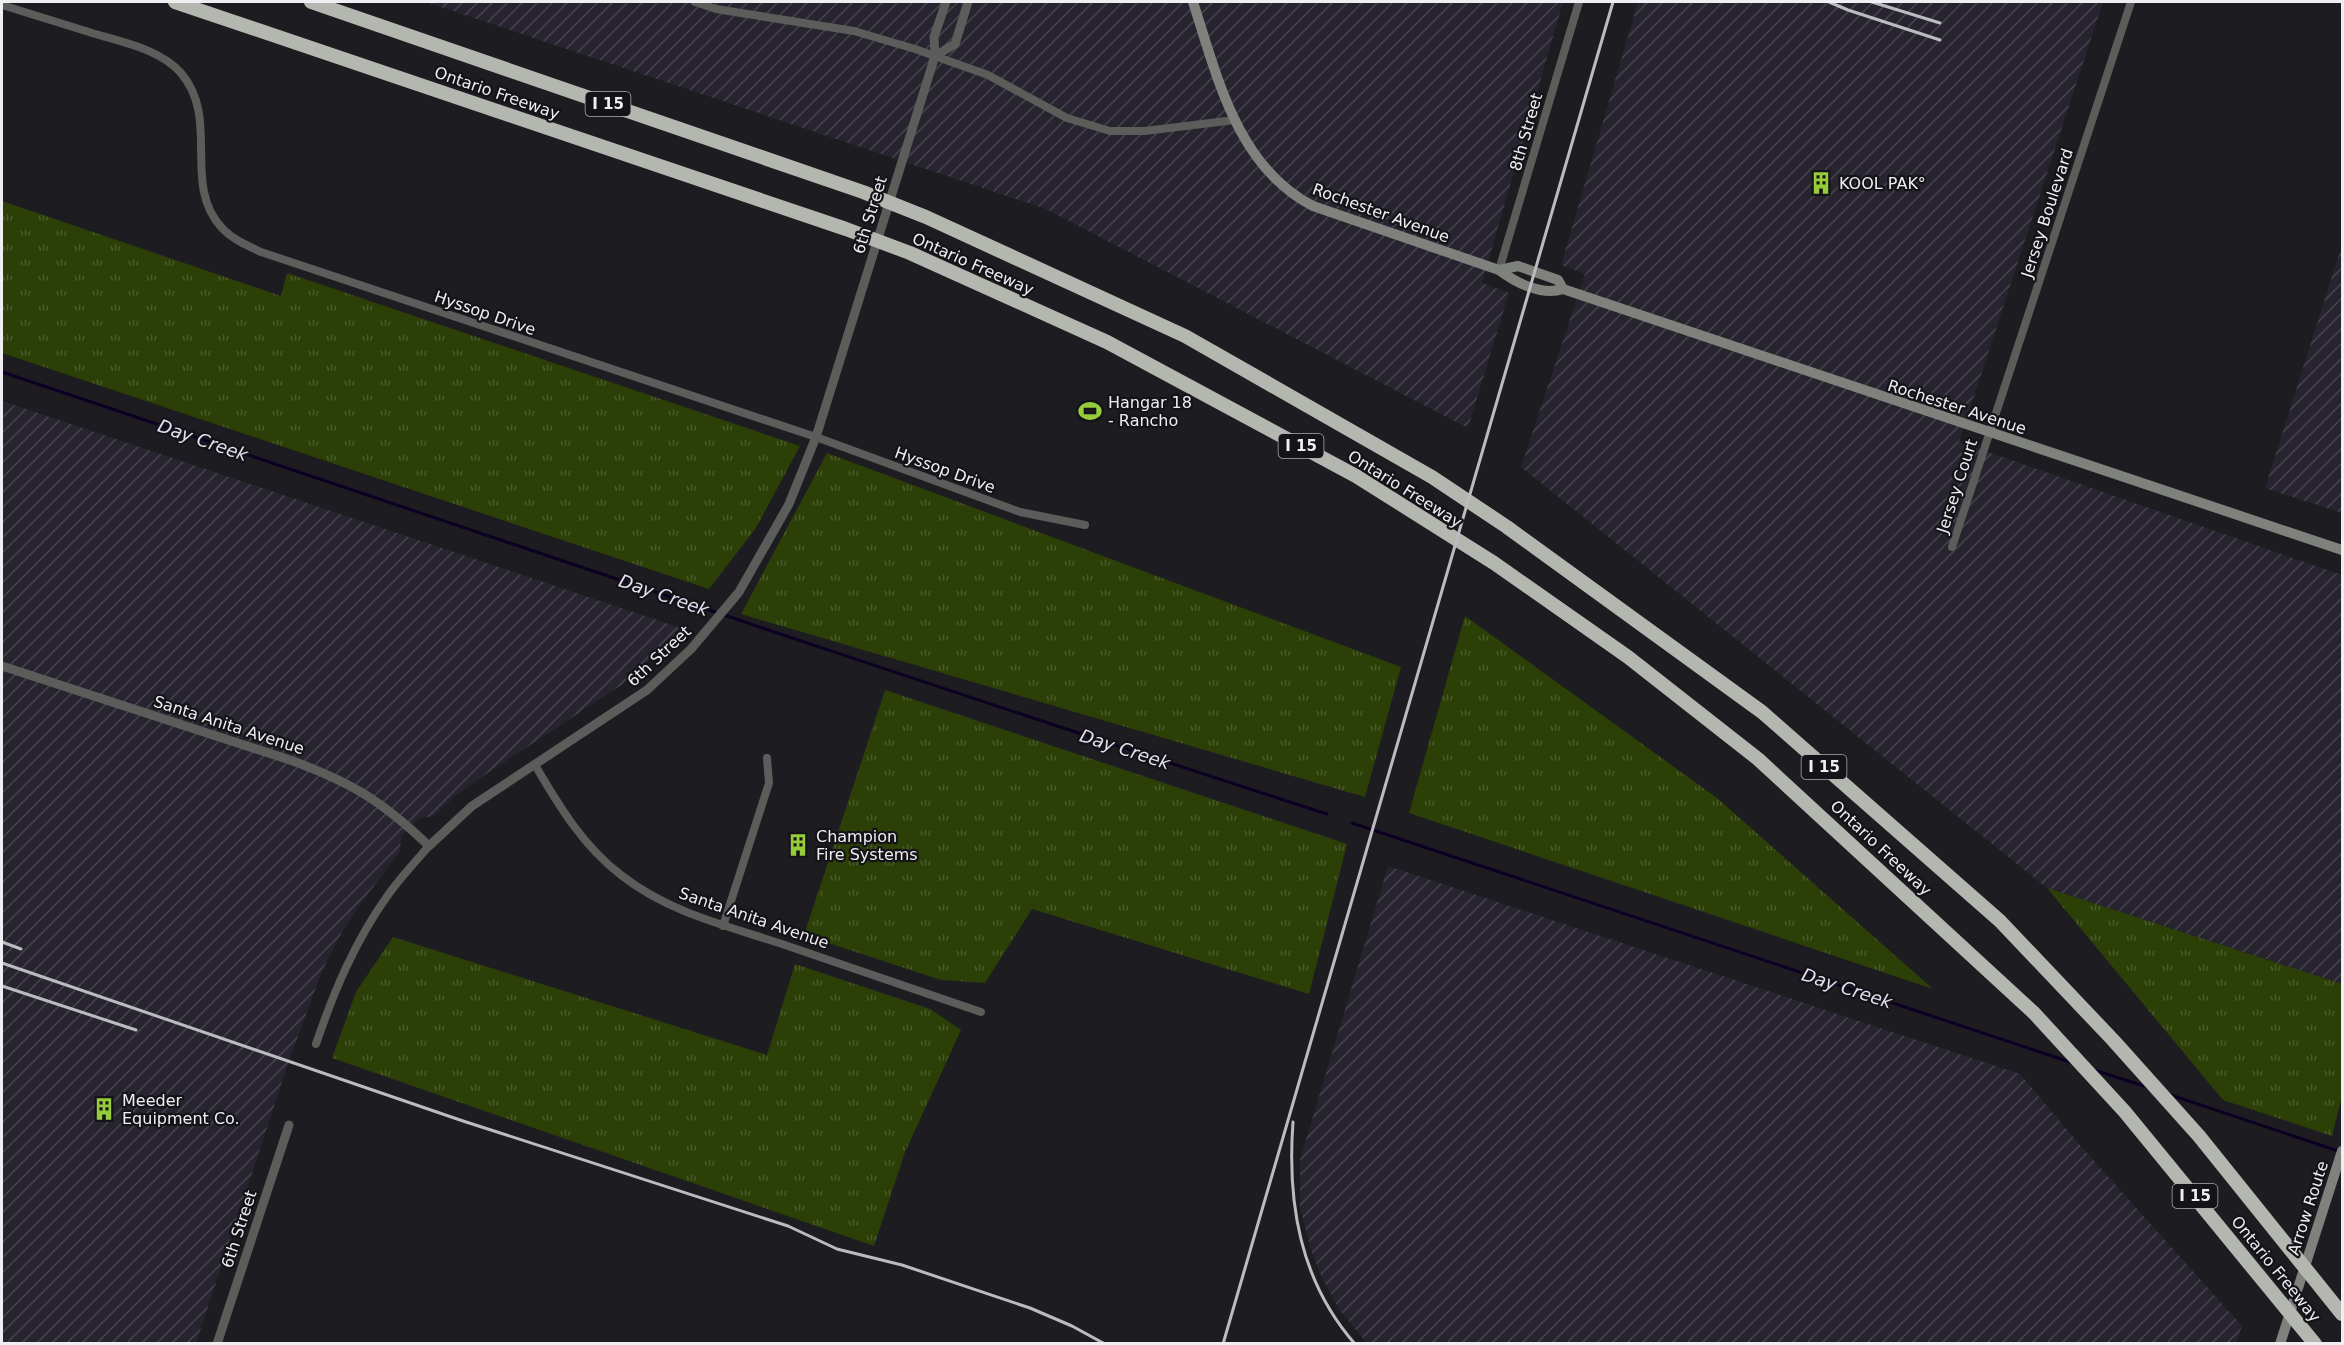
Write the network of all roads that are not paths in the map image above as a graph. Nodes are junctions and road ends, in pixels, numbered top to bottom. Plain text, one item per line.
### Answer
1 (175, 2) edge
2 (311, 2) edge
3 (695, 2) edge
4 (946, 2) edge
5 (968, 2) edge
6 (1193, 2) edge
7 (1579, 2) edge
8 (2131, 2) edge
9 (2, 5) edge
10 (935, 56) junction
11 (1235, 120) junction
12 (1499, 270) junction
13 (1989, 433) junction
14 (816, 438) junction
15 (1085, 525) dead end
16 (1952, 547) dead end
17 (2343, 550) edge
18 (2, 666) edge
19 (767, 758) dead end
20 (535, 765) junction
21 (429, 846) junction
22 (723, 926) junction
23 (981, 1012) dead end
24 (316, 1044) dead end
25 (289, 1125) dead end
26 (2343, 1151) edge
27 (2343, 1314) edge
28 (2312, 1340) edge
29 (217, 1344) edge
30 (2280, 1344) edge

1 - 28 highway, Ontario Freeway / I 15
2 - 27 highway, Ontario Freeway / I 15
3 - 10 street
4 - 10 street, 6th Street
5 - 10 street
6 - 11 main road, Rochester Avenue
7 - 12 street, 8th Street
8 - 13 street, Jersey Boulevard
9 - 14 street, Hyssop Drive
10 - 11 street
10 - 14 street, 6th Street
11 - 12 main road, Rochester Avenue
12 - 13 main road, Rochester Avenue
13 - 16 street, Jersey Court
13 - 17 main road, Rochester Avenue
14 - 15 street, Hyssop Drive
14 - 20 street, 6th Street
18 - 21 street, Santa Anita Avenue
19 - 22 street
20 - 21 street, 6th Street
20 - 22 street, Santa Anita Avenue
21 - 24 street, 6th Street
22 - 23 street, Santa Anita Avenue
25 - 29 street, 6th Street
26 - 30 main road, Arrow Route

